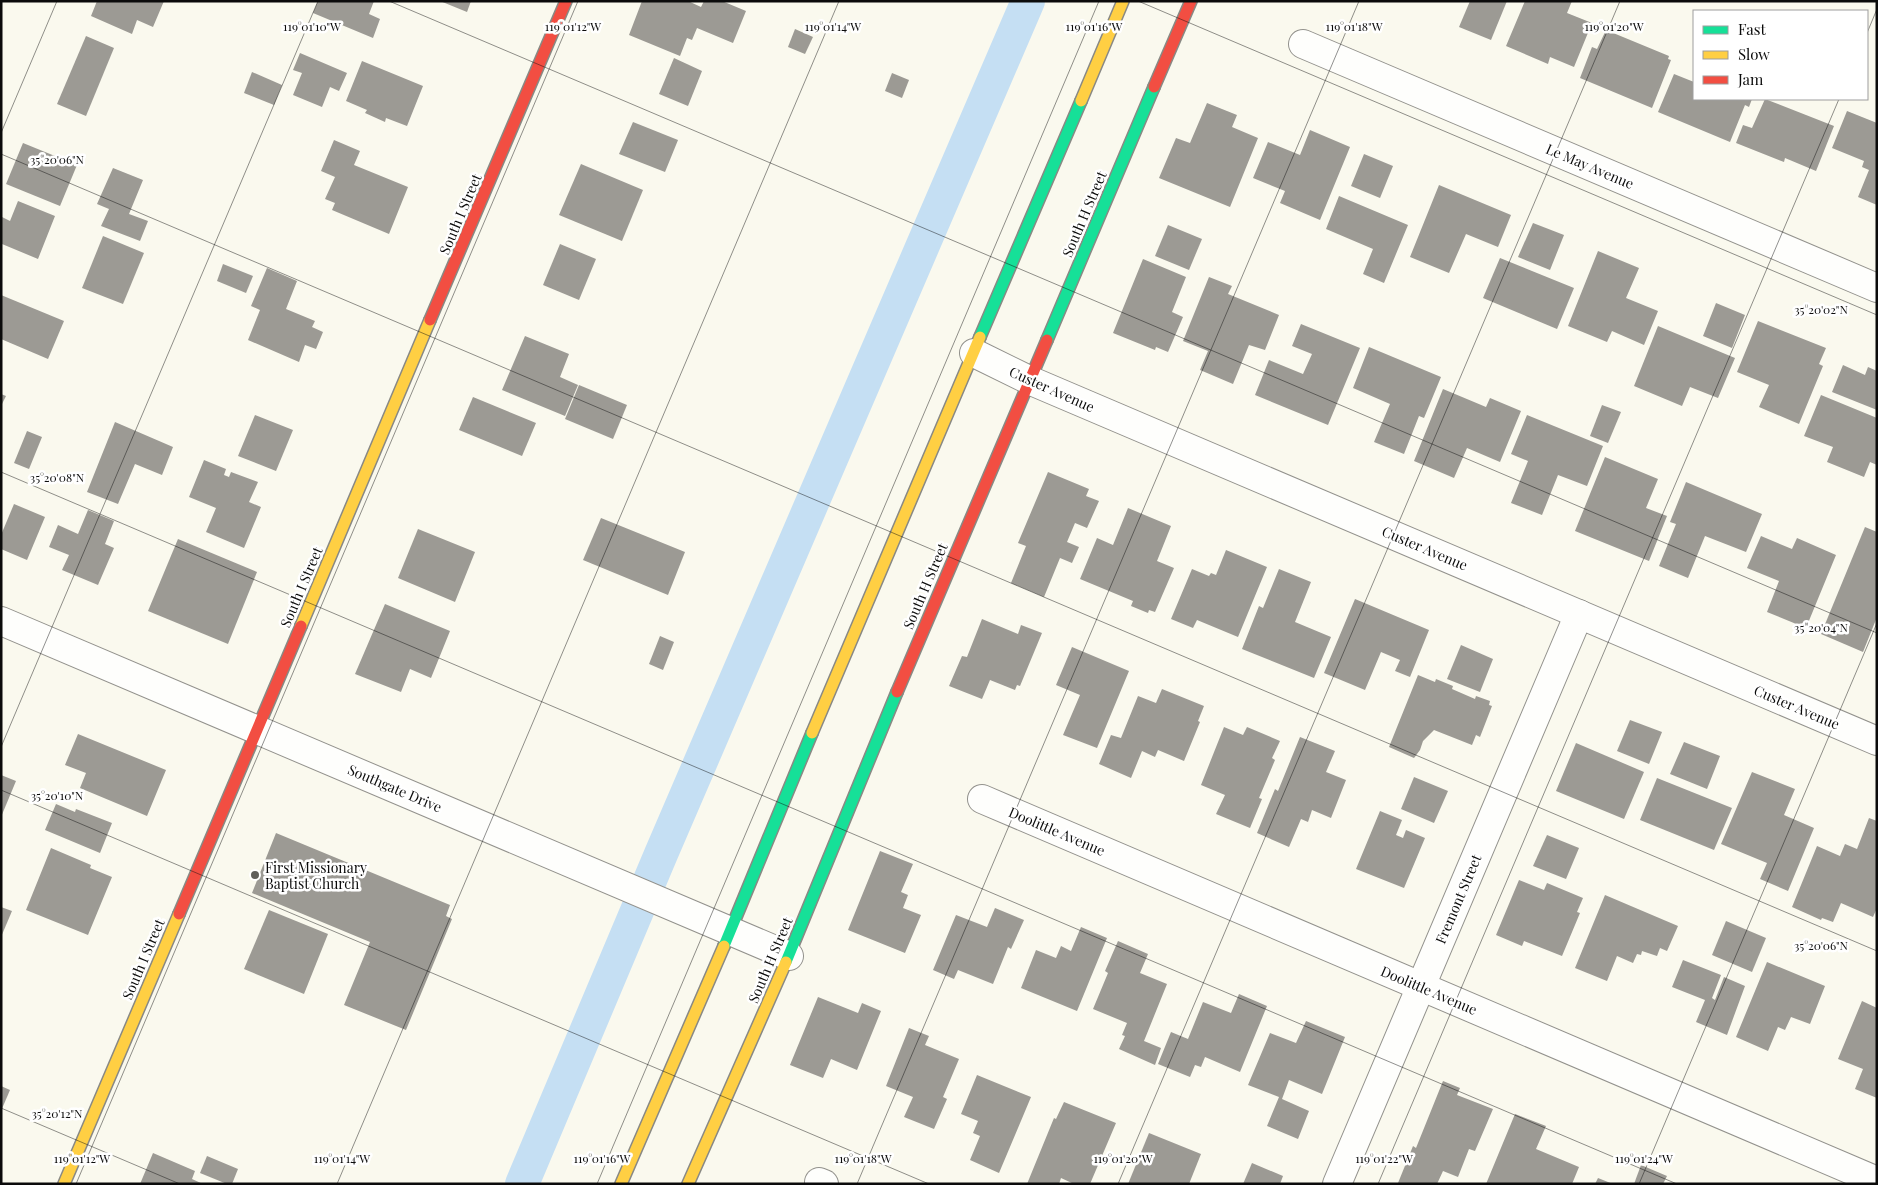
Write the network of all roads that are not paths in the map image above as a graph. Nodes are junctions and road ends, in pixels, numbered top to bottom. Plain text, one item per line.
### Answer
1 (566, 1) edge
2 (1123, 1) edge
3 (1191, 1) edge
4 (1303, 44) dead end
5 (1877, 288) edge
6 (974, 353) junction
7 (1029, 380) junction
8 (1580, 614) junction
9 (1, 621) edge
10 (257, 729) junction
11 (1877, 741) edge
12 (982, 799) dead end
13 (731, 930) junction
14 (789, 956) junction
15 (1421, 986) junction
16 (1877, 1181) edge
17 (64, 1184) edge
18 (621, 1184) edge
19 (688, 1184) edge
20 (1337, 1184) edge

1 - 10 street, South I Street
2 - 6 street
3 - 7 street, South H Street
4 - 5 street, Le May Avenue
6 - 7 street, Custer Avenue
6 - 13 street
7 - 8 street, Custer Avenue
7 - 14 street, South H Street
8 - 11 street, Custer Avenue
8 - 15 street, Fremont Street
9 - 10 street, Southgate Drive
10 - 13 street, Southgate Drive
10 - 17 street, South I Street
12 - 15 street, Doolittle Avenue
13 - 14 street, Southgate Drive
13 - 18 street
14 - 19 street, South H Street
15 - 16 street, Doolittle Avenue
15 - 20 street, Fremont Street

